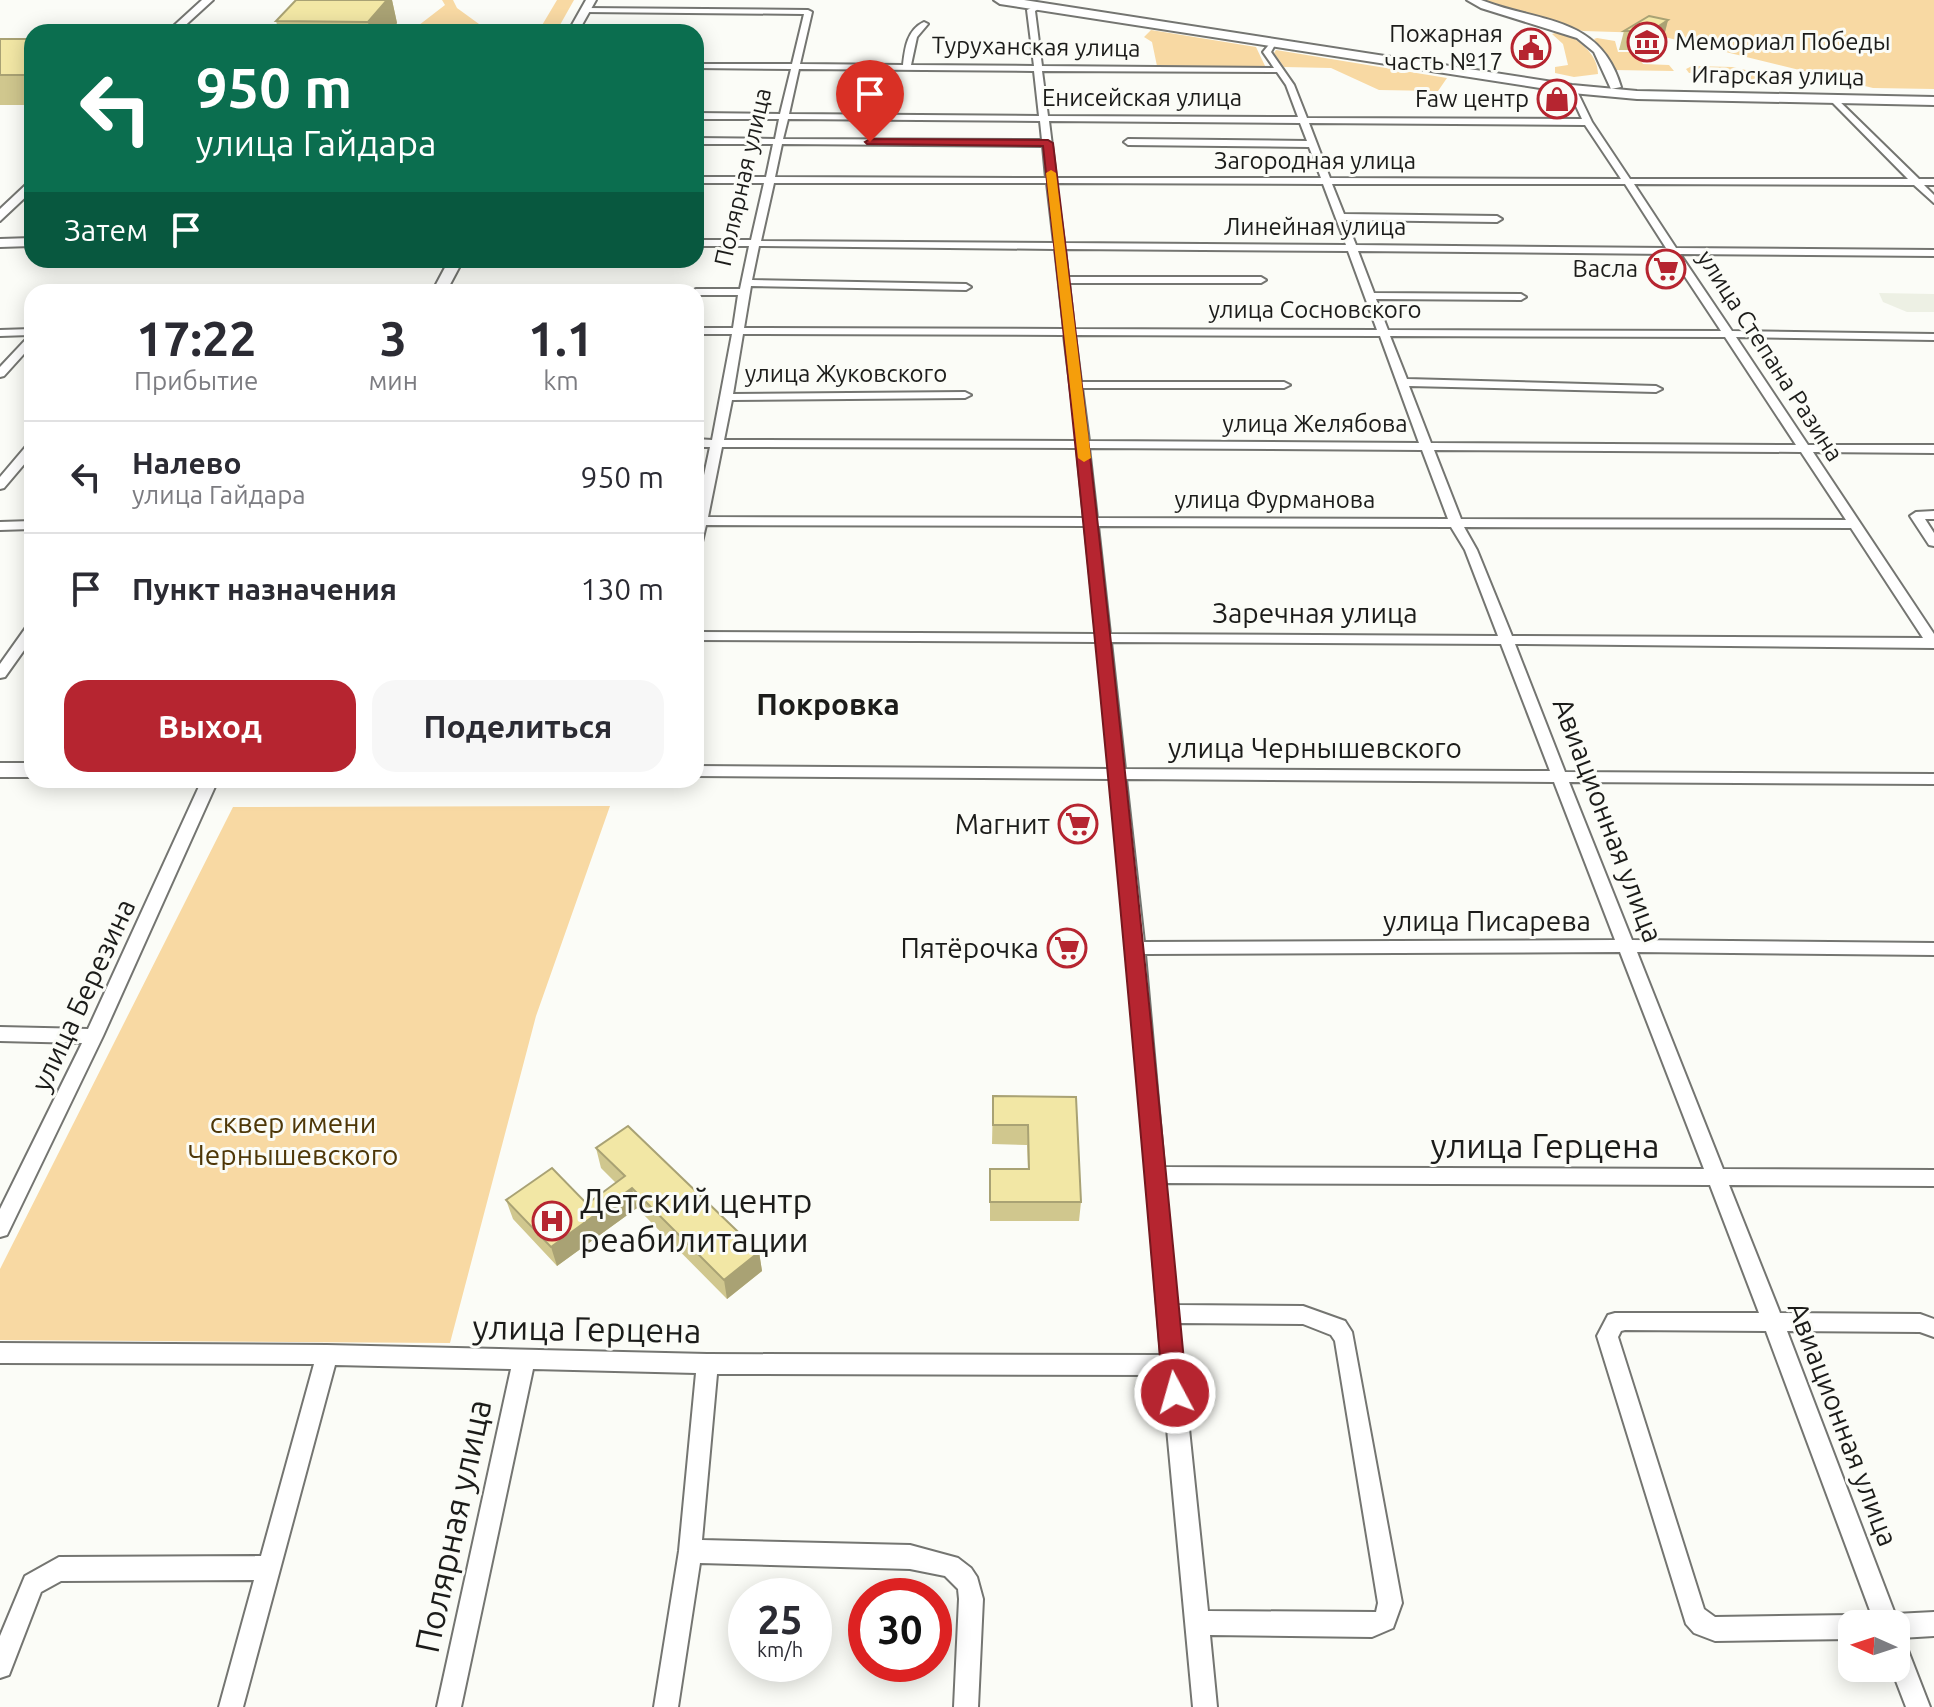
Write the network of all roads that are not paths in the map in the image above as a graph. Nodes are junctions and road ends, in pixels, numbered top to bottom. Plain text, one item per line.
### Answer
1 (208, 0) edge
2 (1000, 0) edge
3 (1472, 0) edge
4 (1036, 3) edge
5 (588, 5) edge
6 (181, 24) edge
7 (577, 24) edge
8 (924, 24) dead end
9 (1272, 43) junction
10 (704, 66) edge
11 (794, 66) junction
12 (907, 66) junction
13 (1040, 67) junction
14 (1280, 70) junction
15 (1573, 86) junction
16 (1615, 87) junction
17 (1934, 94) edge
18 (1834, 99) junction
19 (1934, 101) edge
20 (704, 116) edge
21 (784, 116) junction
22 (1046, 117) junction
23 (1302, 119) junction
24 (1588, 122) junction
25 (704, 141) edge
26 (777, 141) junction
27 (1128, 142) dead end
28 (1048, 143) junction
29 (1311, 144) junction
30 (704, 180) edge
31 (770, 180) junction
32 (1052, 180) junction
33 (1325, 181) junction
34 (1628, 181) junction
35 (1915, 182) junction
36 (1934, 182) edge
37 (24, 192) edge
38 (1934, 200) edge
39 (0, 217) edge
40 (1341, 217) junction
41 (1497, 219) dead end
42 (24, 242) edge
43 (0, 243) edge
44 (704, 243) edge
45 (755, 244) junction
46 (1060, 246) junction
47 (1353, 249) junction
48 (1674, 250) junction
49 (1934, 253) edge
50 (1062, 280) junction
51 (1261, 280) dead end
52 (966, 287) dead end
53 (745, 288) junction
54 (704, 291) edge
55 (1371, 296) junction
56 (1521, 297) dead end
57 (704, 331) edge
58 (737, 331) junction
59 (1068, 331) junction
60 (0, 333) edge
61 (1384, 333) junction
62 (24, 334) edge
63 (1729, 334) junction
64 (1934, 337) edge
65 (24, 345) edge
66 (0, 374) edge
67 (1405, 382) junction
68 (1075, 385) junction
69 (1284, 385) dead end
70 (1656, 389) dead end
71 (965, 395) dead end
72 (727, 397) junction
73 (704, 443) edge
74 (716, 443) junction
75 (1083, 445) junction
76 (1427, 446) junction
77 (1803, 447) junction
78 (1934, 449) edge
79 (24, 456) edge
80 (0, 485) edge
81 (704, 495) edge
82 (1934, 515) edge
83 (704, 521) edge
84 (1091, 521) junction
85 (1456, 524) junction
86 (1853, 524) junction
87 (24, 525) edge
88 (0, 526) edge
89 (1934, 542) edge
90 (704, 636) edge
91 (1101, 639) junction
92 (1506, 639) junction
93 (24, 640) edge
94 (1933, 643) edge
95 (0, 674) edge
96 (0, 770) edge
97 (24, 770) edge
98 (704, 771) edge
99 (1117, 776) junction
100 (1558, 777) junction
101 (1934, 779) edge
102 (206, 788) edge
103 (1625, 946) junction
104 (1136, 948) junction
105 (1934, 949) edge
106 (0, 1034) edge
107 (94, 1036) junction
108 (1156, 1175) junction
109 (1934, 1178) edge
110 (1717, 1180) junction
111 (0, 1229) edge
112 (1167, 1314) junction
113 (1773, 1322) junction
114 (1934, 1328) edge
115 (0, 1353) edge
116 (327, 1355) junction
117 (524, 1360) junction
118 (707, 1364) junction
119 (1172, 1365) junction
120 (690, 1551) junction
121 (270, 1568) junction
122 (1882, 1610) edge
123 (1197, 1623) junction
124 (1934, 1624) edge
125 (1910, 1625) edge
126 (1838, 1627) edge
127 (0, 1666) edge
128 (1909, 1682) edge
129 (231, 1707) edge
130 (449, 1707) edge
131 (666, 1707) edge
132 (966, 1707) edge
133 (1205, 1707) edge
134 (1918, 1707) edge

1 - 6 street
2 - 4 main road
3 - 16 street
4 - 9 main road
4 - 13 street
4 - 15 main road
5 - 7 street
5 - 11 street, Полярная улица
8 - 12 street
9 - 14 street, Авиационная улица
9 - 15 main road
10 - 11 street, Туруханская улица
11 - 12 street, Туруханская улица
11 - 21 street, Полярная улица
12 - 13 street, Туруханская улица
13 - 14 street, Туруханская улица
13 - 22 street
14 - 23 street, Авиационная улица
15 - 16 main road, Игарская улица
15 - 18 main road, Игарская улица
15 - 24 street, улица Степана Разина
16 - 17 main road, Игарская улица
18 - 19 main road, Игарская улица
18 - 35 street
20 - 21 street, Енисейская улица
21 - 22 street, Енисейская улица
21 - 26 street, Полярная улица
22 - 23 street, Енисейская улица
22 - 28 street
23 - 24 street, Енисейская улица
23 - 29 street, Авиационная улица
24 - 34 street, улица Степана Разина
25 - 26 street
26 - 28 street
26 - 31 street, Полярная улица
27 - 29 street
28 - 32 street
29 - 33 street, Авиационная улица
30 - 31 street, Загородная улица
31 - 32 street, Загородная улица
31 - 45 street, Полярная улица
32 - 33 street, Загородная улица
32 - 46 street
33 - 34 street, Загородная улица
33 - 40 street, Авиационная улица
34 - 35 street, Загородная улица
34 - 48 street, улица Степана Разина
35 - 36 street, Загородная улица
35 - 38 street
37 - 39 street
40 - 41 street
40 - 47 street, Авиационная улица
42 - 43 street
44 - 45 street, Линейная улица
45 - 46 street, Линейная улица
45 - 53 street, Полярная улица
46 - 47 street, Линейная улица
46 - 50 street
47 - 48 street, Линейная улица
47 - 55 street, Авиационная улица
48 - 49 street, Линейная улица
48 - 63 street, улица Степана Разина
50 - 51 street
50 - 59 street
52 - 53 street
53 - 54 street
53 - 58 street, Полярная улица
55 - 56 street
55 - 61 street, Авиационная улица
57 - 58 street, улица Сосновского
58 - 59 street, улица Сосновского
58 - 72 street, Полярная улица
59 - 61 street, улица Сосновского
59 - 68 street
60 - 62 street
61 - 63 street, улица Сосновского
61 - 67 street, Авиационная улица
63 - 64 street, улица Сосновского
63 - 77 street, улица Степана Разина
65 - 66 street
67 - 70 street
67 - 76 street, Авиационная улица
68 - 69 street
68 - 75 street
71 - 72 street, улица Жуковского
72 - 74 street, Полярная улица
73 - 74 street, улица Желябова
74 - 75 street, улица Желябова
74 - 81 street, Полярная улица
75 - 76 street, улица Желябова
75 - 84 street
76 - 77 street, улица Желябова
76 - 85 street, Авиационная улица
77 - 78 street, улица Желябова
77 - 86 street, улица Степана Разина
79 - 80 street
82 - 89 street
83 - 84 street, улица Фурманова
84 - 85 street, улица Фурманова
84 - 91 street
85 - 86 street, улица Фурманова
85 - 92 street, Авиационная улица
86 - 94 street, улица Степана Разина
87 - 88 street
90 - 91 street, Заречная улица
91 - 92 street, Заречная улица
91 - 99 street
92 - 94 street, Заречная улица
92 - 100 street, Авиационная улица
93 - 95 street
96 - 97 street
98 - 99 street, улица Чернышевского
99 - 100 street, улица Чернышевского
99 - 104 street
100 - 101 street, улица Чернышевского
100 - 103 street, Авиационная улица
102 - 107 street, улица Березина
103 - 104 street, улица Писарева
103 - 105 street, улица Писарева
103 - 110 street, Авиационная улица
104 - 108 street
106 - 107 street
107 - 111 street, улица Березина
108 - 110 street, улица Герцена
108 - 112 street
109 - 110 street, улица Герцена
110 - 113 street, Авиационная улица
112 - 119 street
112 - 123 street
113 - 114 street
113 - 122 street, Авиационная улица
113 - 126 street
115 - 116 street, улица Герцена
116 - 117 street, улица Герцена
116 - 121 street
117 - 118 street, улица Герцена
117 - 130 street, Полярная улица
118 - 119 street, улица Герцена
118 - 120 street
119 - 123 street
120 - 131 street
120 - 132 street
121 - 127 street
121 - 129 street
123 - 133 street
124 - 125 street
128 - 134 street

